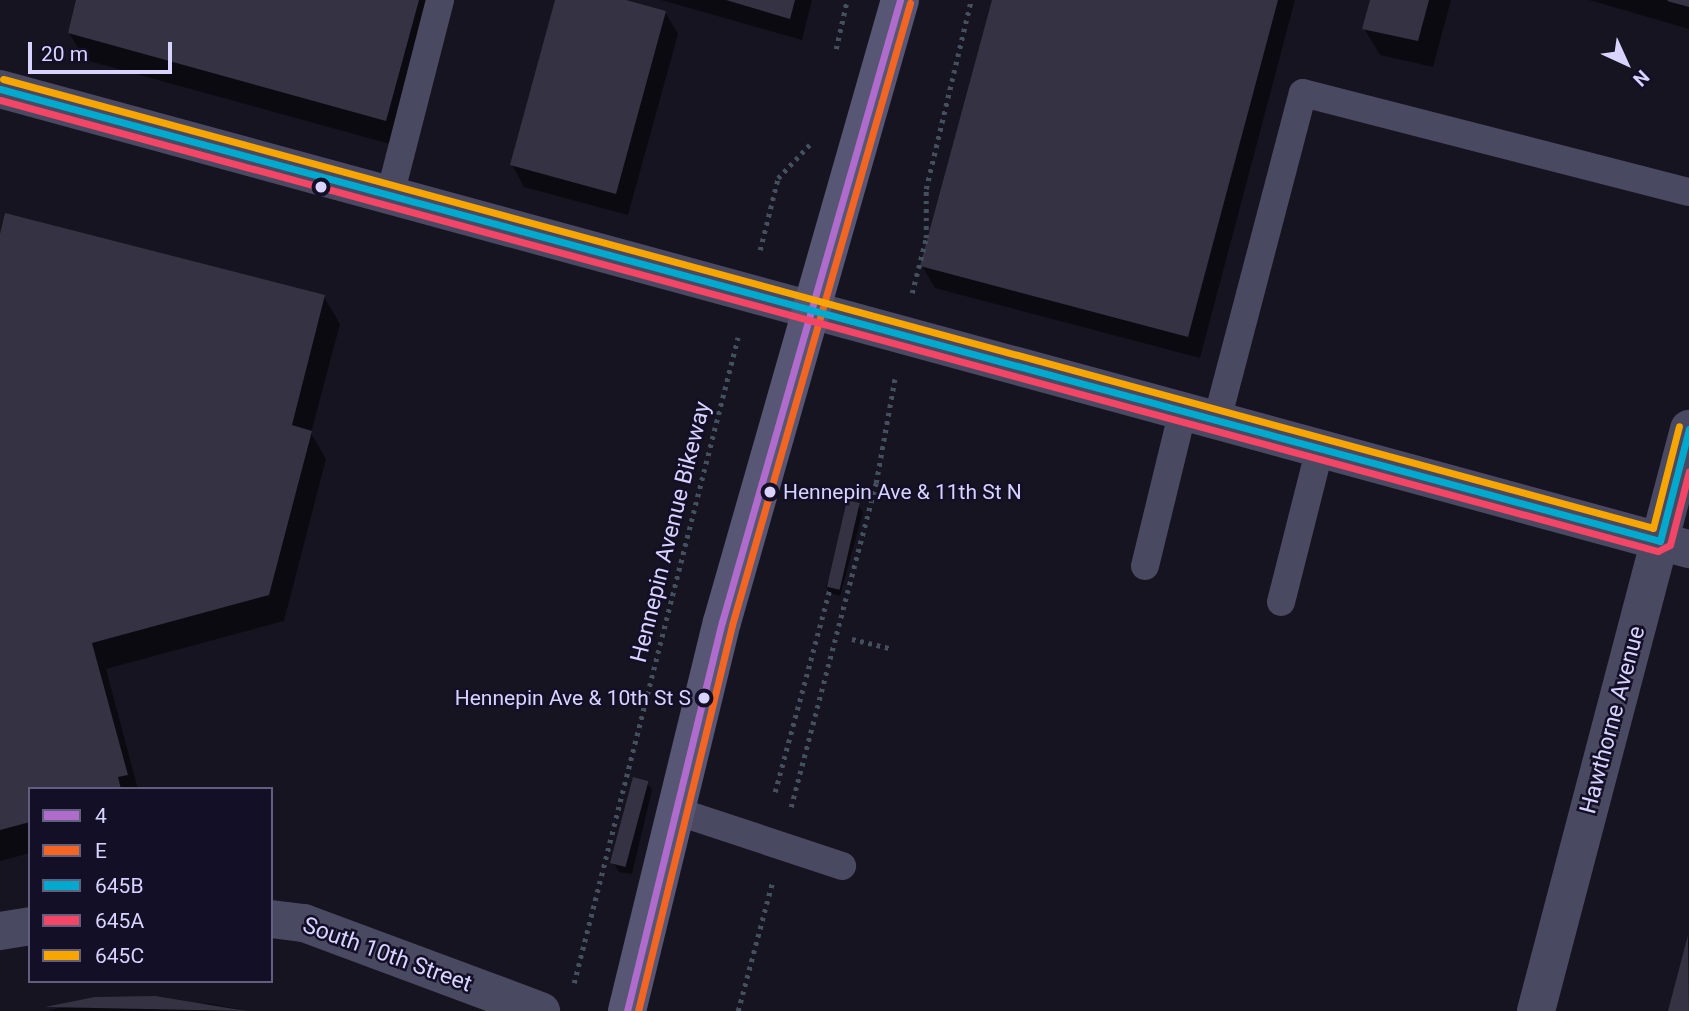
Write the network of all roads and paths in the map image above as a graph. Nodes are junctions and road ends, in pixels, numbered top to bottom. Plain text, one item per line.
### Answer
1 (440, 0) edge
2 (848, 0) edge
3 (900, 0) edge
4 (971, 0) edge
5 (834, 56) dead end
6 (0, 89) edge
7 (815, 130) dead end
8 (1689, 192) edge
9 (390, 195) junction
10 (762, 245) dead end
11 (913, 288) dead end
12 (815, 307) junction
13 (735, 346) dead end
14 (892, 390) dead end
15 (1200, 415) junction
16 (1689, 429) edge
17 (1320, 448) junction
18 (1675, 545) edge
19 (1145, 566) dead end
20 (830, 588) dead end
21 (1281, 602) dead end
22 (852, 639) dead end
23 (893, 649) dead end
24 (775, 792) dead end
25 (676, 811) junction
26 (782, 847) junction
27 (842, 866) dead end
28 (273, 919) edge
29 (28, 926) edge
30 (0, 931) edge
31 (573, 987) dead end
32 (541, 1011) edge
33 (627, 1011) edge
34 (738, 1011) edge
35 (1536, 1011) edge

1 - 9 lane
2 - 5 path
3 - 12 main road
4 - 11 path
6 - 9 street
7 - 10 path
8 - 15 lane
9 - 12 street
12 - 15 street
12 - 25 main road
13 - 31 path, Hennepin Avenue Bikeway
14 - 26 path
15 - 17 street
15 - 19 lane
16 - 18 street, Hawthorne Avenue
17 - 18 street
17 - 21 lane
18 - 35 street, Hawthorne Avenue
20 - 24 path
22 - 23 path
25 - 26 lane
25 - 33 main road
26 - 27 lane
26 - 34 path
28 - 32 street, South 10th Street
29 - 30 street

